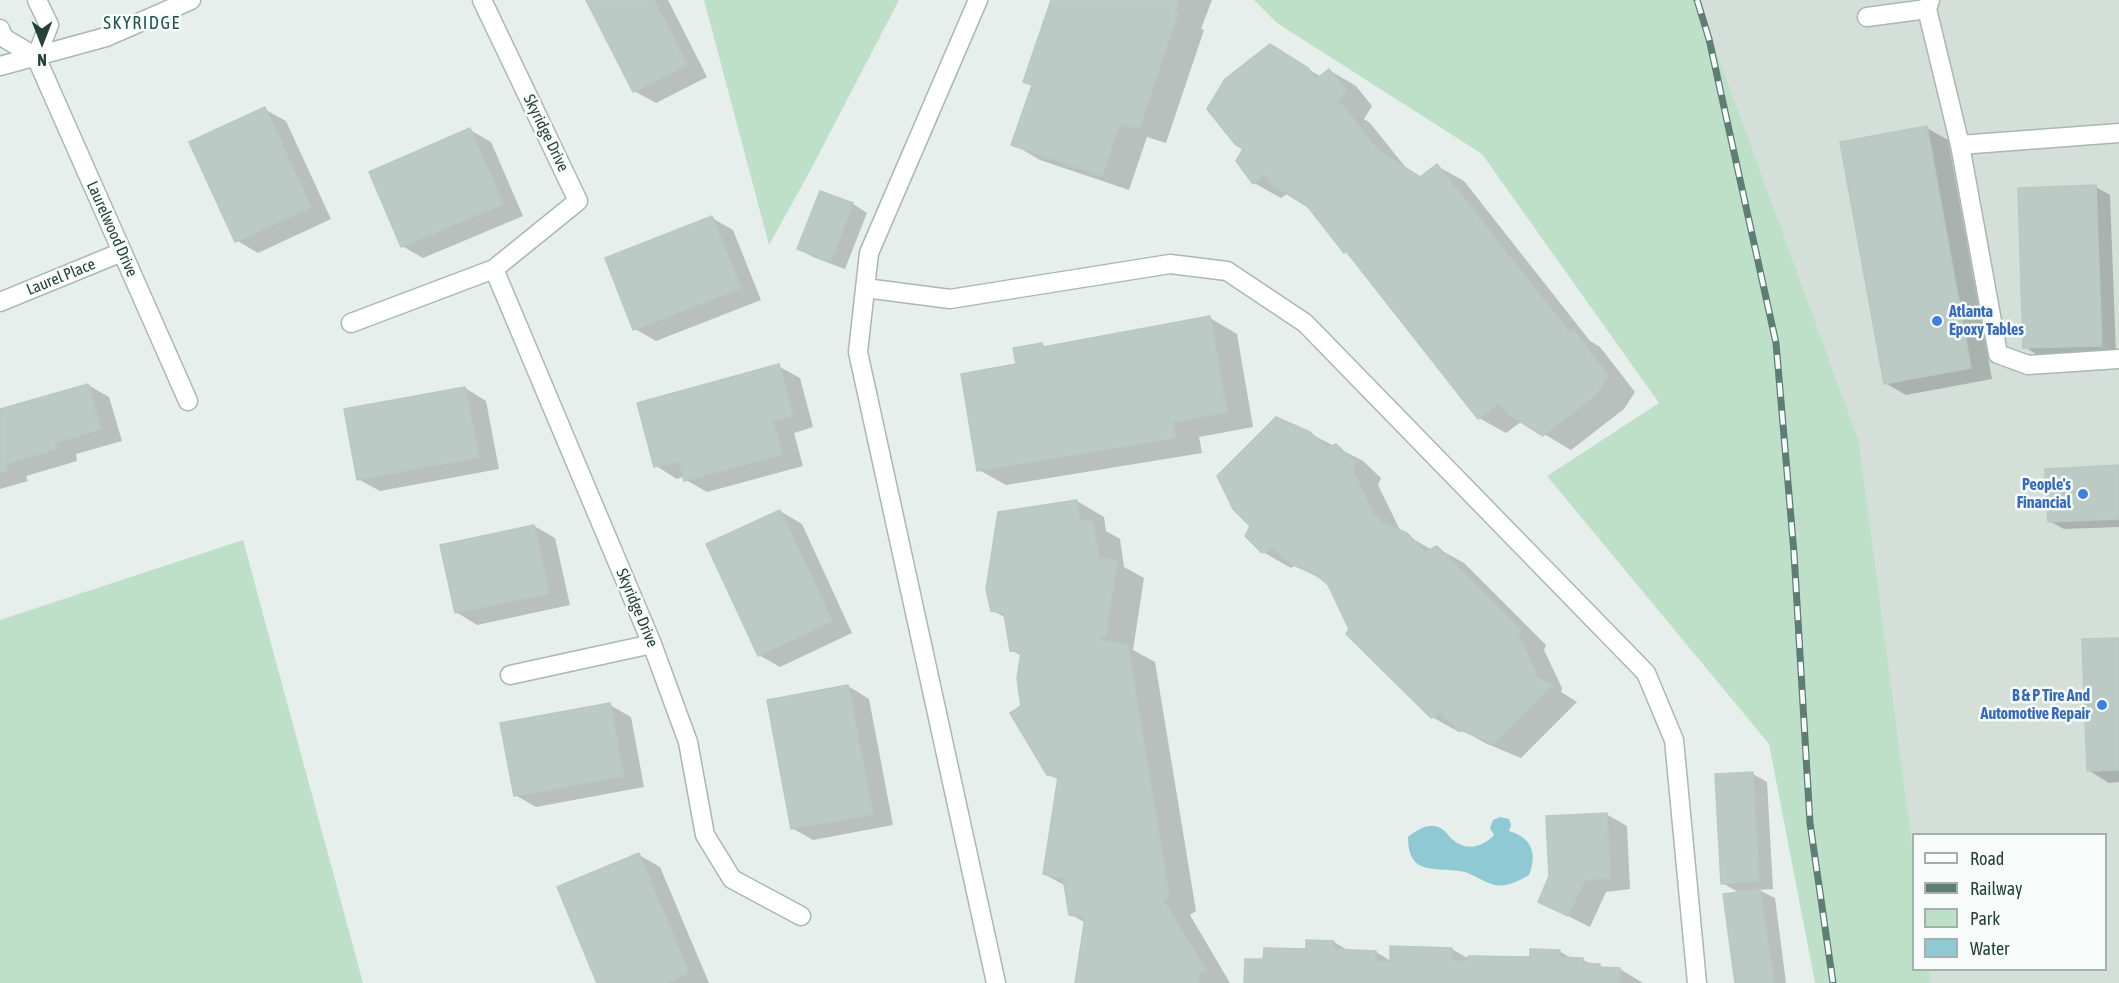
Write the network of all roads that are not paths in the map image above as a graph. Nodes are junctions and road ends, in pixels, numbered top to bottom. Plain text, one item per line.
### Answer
1 (37, 0) edge
2 (191, 0) edge
3 (482, 0) edge
4 (978, 0) edge
5 (1928, 5) edge
6 (1867, 17) dead end
7 (0, 29) edge
8 (36, 57) junction
9 (0, 66) edge
10 (2119, 133) edge
11 (1960, 145) junction
12 (122, 252) junction
13 (494, 268) junction
14 (865, 288) junction
15 (0, 302) edge
16 (351, 323) dead end
17 (2119, 359) edge
18 (189, 401) dead end
19 (652, 644) junction
20 (510, 675) dead end
21 (801, 916) dead end
22 (996, 983) edge
23 (1697, 983) edge

1 - 8 street
2 - 8 street
3 - 13 street, Skyridge Drive
4 - 14 street
5 - 6 street
5 - 11 street
7 - 8 street
8 - 9 street
8 - 12 street, Laurelwood Drive
10 - 11 street
11 - 17 street
12 - 15 street, Laurel Place
12 - 18 street, Laurelwood Drive
13 - 16 street, Skyridge Drive
13 - 19 street, Skyridge Drive
14 - 22 street
14 - 23 street
19 - 20 street
19 - 21 street, Skyridge Drive

